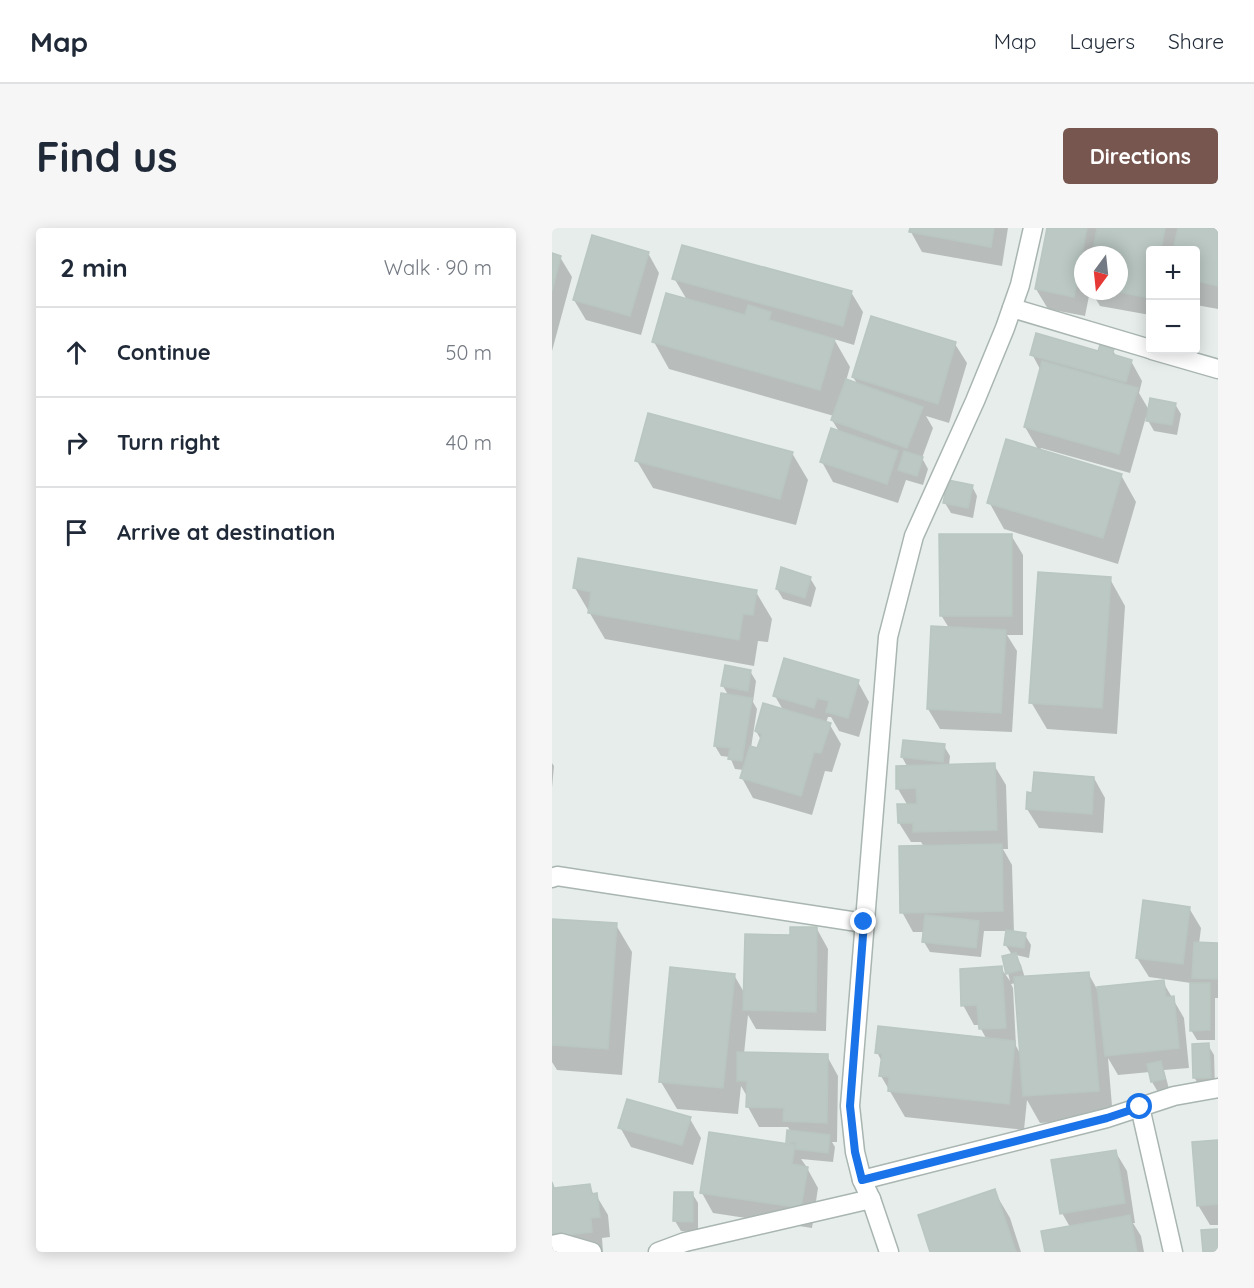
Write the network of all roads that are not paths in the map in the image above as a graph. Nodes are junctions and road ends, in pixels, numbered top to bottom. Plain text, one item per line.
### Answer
1 (1033, 228) edge
2 (1012, 308) junction
3 (1146, 348) edge
4 (1168, 354) edge
5 (1218, 369) edge
6 (552, 878) edge
7 (864, 922) junction
8 (1218, 1088) edge
9 (1140, 1107) junction
10 (862, 1180) junction
11 (871, 1199) junction
12 (552, 1245) edge
13 (592, 1252) edge
14 (658, 1252) edge
15 (889, 1252) edge
16 (1173, 1252) edge

1 - 2 street
2 - 3 street
2 - 7 street
4 - 5 street
6 - 7 street
7 - 10 street
8 - 9 street
9 - 10 street
9 - 16 street
10 - 11 street
11 - 14 street
11 - 15 street
12 - 13 street

